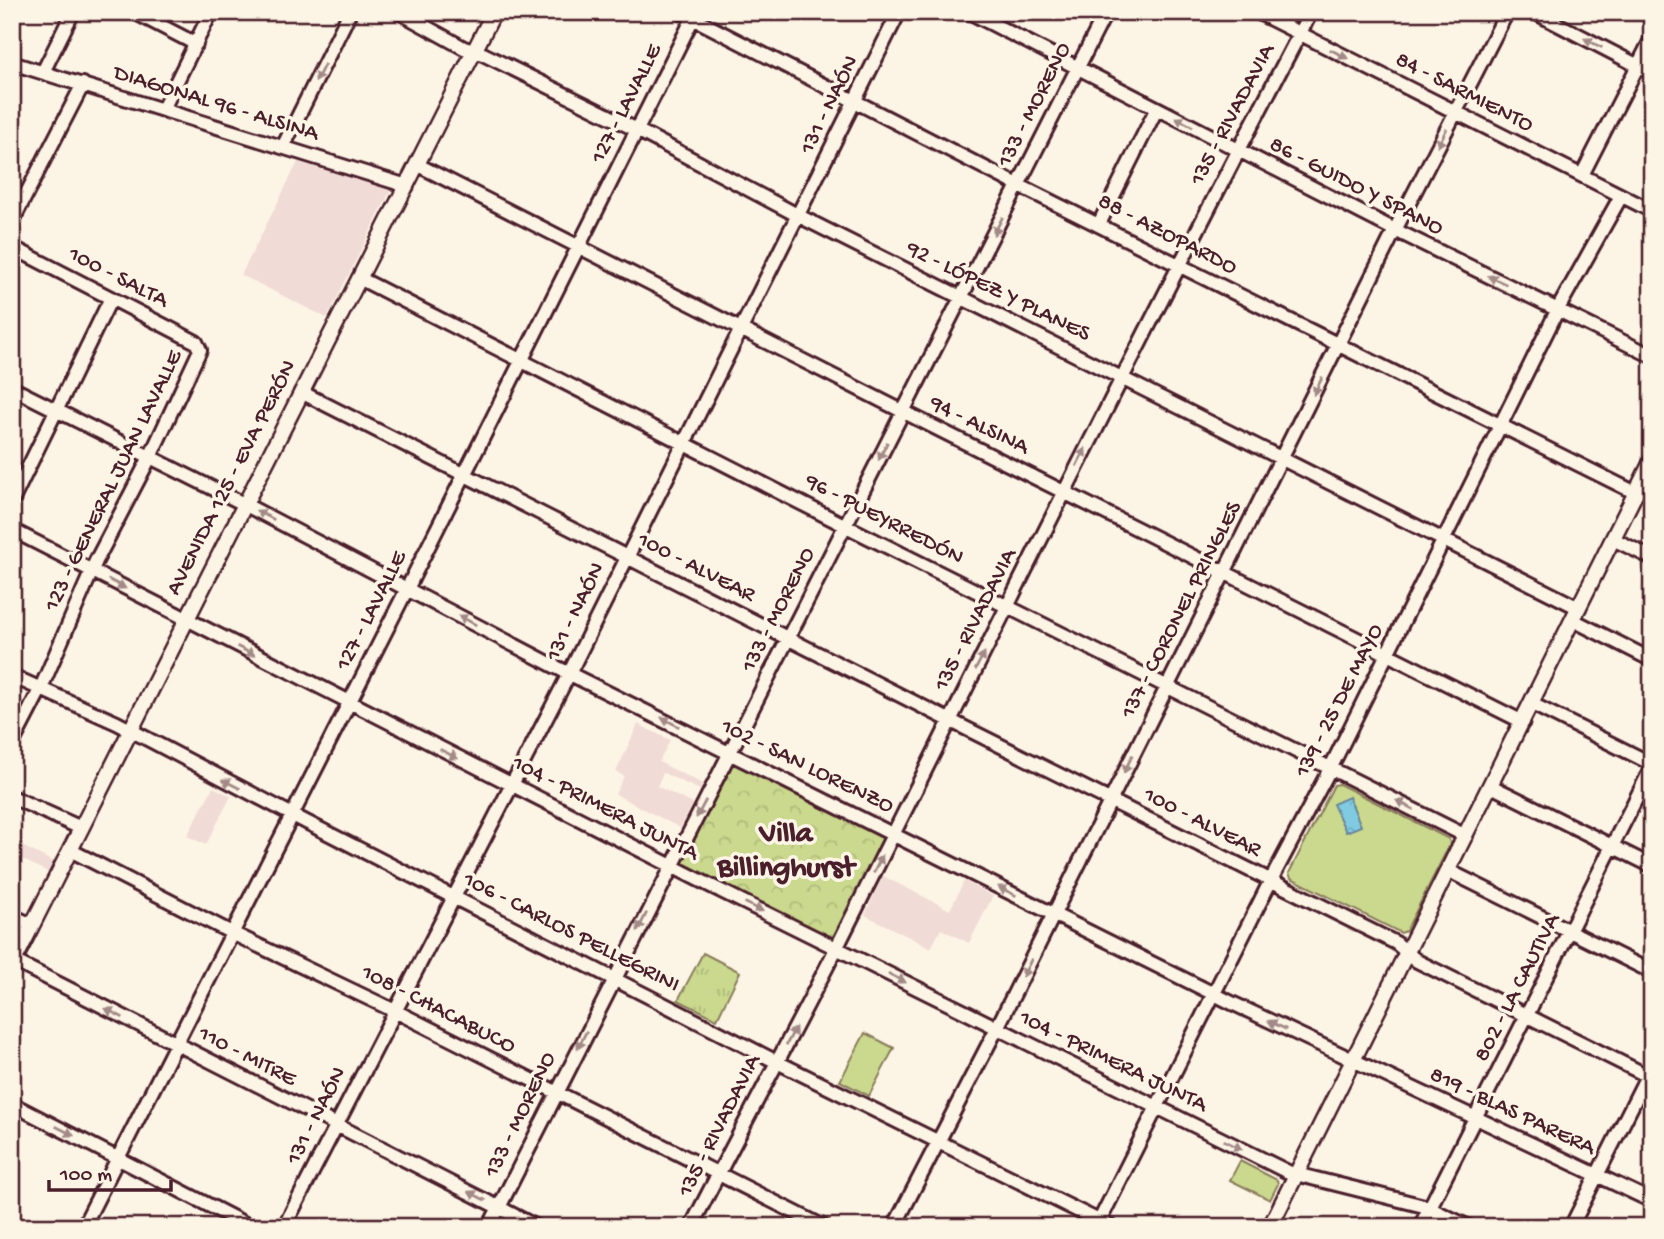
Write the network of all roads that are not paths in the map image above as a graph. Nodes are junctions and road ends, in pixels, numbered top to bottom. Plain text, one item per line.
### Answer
1 (73, 12) edge
2 (134, 12) edge
3 (212, 12) edge
4 (350, 12) edge
5 (399, 12) edge
6 (494, 12) edge
7 (899, 12) edge
8 (969, 12) edge
9 (1106, 12) edge
10 (1257, 12) edge
11 (1311, 12) edge
12 (1507, 12) edge
13 (1534, 12) edge
14 (690, 14) edge
15 (1299, 34) junction
16 (1652, 38) edge
17 (195, 44) junction
18 (474, 51) junction
19 (12, 63) edge
20 (1638, 66) junction
21 (1077, 67) junction
22 (43, 72) junction
23 (1652, 73) edge
24 (83, 84) junction
25 (855, 100) junction
26 (1157, 108) junction
27 (163, 109) junction
28 (1455, 113) junction
29 (637, 131) junction
30 (283, 147) junction
31 (1237, 150) junction
32 (418, 165) junction
33 (1582, 175) junction
34 (1018, 185) junction
35 (407, 186) junction
36 (1621, 196) junction
37 (1652, 211) edge
38 (799, 216) junction
39 (12, 222) edge
40 (1099, 224) junction
41 (1395, 230) junction
42 (579, 246) junction
43 (12, 247) edge
44 (1179, 265) junction
45 (359, 278) junction
46 (111, 298) junction
47 (961, 298) junction
48 (1558, 309) junction
49 (741, 329) junction
50 (1339, 343) junction
51 (200, 350) joint
52 (1652, 356) edge
53 (522, 360) junction
54 (1122, 377) junction
55 (12, 388) edge
56 (301, 391) junction
57 (56, 410) junction
58 (902, 411) junction
59 (1500, 424) junction
60 (683, 441) junction
61 (150, 457) junction
62 (1282, 458) junction
63 (1652, 460) edge
64 (464, 475) junction
65 (1064, 492) junction
66 (1636, 492) junction
67 (12, 501) edge
68 (243, 504) junction
69 (846, 526) junction
70 (12, 530) edge
71 (1613, 539) junction
72 (1444, 540) junction
73 (626, 556) junction
74 (1652, 558) edge
75 (91, 571) junction
76 (1225, 572) junction
77 (407, 589) junction
78 (1007, 605) junction
79 (1576, 614) junction
80 (186, 620) junction
81 (788, 638) junction
82 (1387, 654) junction
83 (1652, 660) edge
84 (570, 672) junction
85 (12, 676) edge
86 (1167, 686) junction
87 (41, 688) junction
88 (348, 704) junction
89 (1532, 704) junction
90 (949, 720) junction
91 (1523, 722) junction
92 (131, 731) junction
93 (12, 744) edge
94 (731, 753) junction
95 (1652, 765) edge
96 (1331, 767) junction
97 (510, 785) junction
98 (1491, 786) junction
99 (12, 797) edge
100 (1110, 800) junction
101 (292, 815) junction
102 (81, 828) junction
103 (893, 833) junction
104 (1466, 836) junction
105 (1611, 846) junction
106 (70, 850) junction
107 (672, 866) junction
108 (1652, 866) edge
109 (1449, 871) junction
110 (1271, 880) junction
111 (454, 897) junction
112 (1054, 914) junction
113 (12, 916) edge
114 (32, 925) junction
115 (1570, 932) junction
116 (232, 933) junction
117 (836, 947) junction
118 (1408, 953) junction
119 (13, 963) edge
120 (1652, 972) edge
121 (613, 979) junction
122 (1215, 995) junction
123 (395, 1012) junction
124 (1527, 1015) junction
125 (997, 1028) junction
126 (175, 1044) junction
127 (1354, 1061) junction
128 (777, 1062) junction
129 (1650, 1073) edge
130 (555, 1093) junction
131 (12, 1104) edge
132 (1157, 1107) junction
133 (1477, 1118) junction
134 (337, 1125) junction
135 (939, 1141) junction
136 (118, 1158) junction
137 (718, 1174) junction
138 (1296, 1175) junction
139 (1598, 1175) junction
140 (1652, 1201) edge
141 (499, 1207) junction
142 (1430, 1208) junction
143 (1103, 1225) edge
144 (83, 1227) edge
145 (251, 1227) edge
146 (284, 1227) edge
147 (489, 1227) edge
148 (537, 1227) edge
149 (691, 1227) edge
150 (824, 1227) edge
151 (894, 1227) edge
152 (1270, 1227) edge
153 (1420, 1227) edge
154 (1469, 1227) edge
155 (1572, 1227) edge

1 - 22 street
2 - 17 street
3 - 17 street
4 -> 30 street
5 - 18 street, 92 - LÓPEZ Y PLANES
6 - 18 main road, AVENIDA 125 - EVA PERÓN
7 - 25 street, 131 - NAÓN
8 - 21 street, 86 - GUIDO Y SPANO
9 - 21 street, 133 - MORENO
10 - 15 street, 84 - SARMIENTO
11 - 15 street, 135 - RIVADAVIA
12 - 28 street, 137 - CORONEL PRINGLES
20 -> 13 street
14 - 25 street, 88 - AZOPARDO
14 - 29 street, 127 - LAVALLE
15 -> 28 street, 84 - SARMIENTO
15 - 31 street, 135 - RIVADAVIA
16 - 20 street
17 - 27 street
18 - 29 street, 92 - LÓPEZ Y PLANES
18 - 32 main road, AVENIDA 125 - EVA PERÓN
19 - 22 street, DIAGONAL 96 - ALSINA
20 - 23 street
20 - 33 street
21 - 26 street, 86 - GUIDO Y SPANO
21 - 34 street, 133 - MORENO
22 - 24 street, DIAGONAL 96 - ALSINA
24 - 27 street, DIAGONAL 96 - ALSINA
24 - 39 street
25 - 34 street, 88 - AZOPARDO
25 - 38 street, 131 - NAÓN
31 -> 26 street, 86 - GUIDO Y SPANO
26 - 40 street
27 - 30 street, DIAGONAL 96 - ALSINA
28 - 33 street, 84 - SARMIENTO
28 -> 41 street, 137 - CORONEL PRINGLES
29 - 38 street, 92 - LÓPEZ Y PLANES
29 - 42 street, 127 - LAVALLE
30 - 35 street, DIAGONAL 96 - ALSINA
31 - 41 street, 86 - GUIDO Y SPANO
31 - 44 street, 135 - RIVADAVIA
32 - 35 main road, AVENIDA 125 - EVA PERÓN
32 - 42 street, 94 - ALSINA
33 - 36 street, 84 - SARMIENTO
34 - 40 street, 88 - AZOPARDO
34 -> 47 street, 133 - MORENO
35 - 45 main road, AVENIDA 125 - EVA PERÓN
36 - 37 street, 84 - SARMIENTO
36 - 48 street, 139 - 25 DE MAYO
38 - 47 street, 92 - LÓPEZ Y PLANES
38 - 49 street, 131 - NAÓN
40 - 44 street, 88 - AZOPARDO
48 -> 41 street, 86 - GUIDO Y SPANO
41 - 50 street, 137 - CORONEL PRINGLES
42 - 49 street, 94 - ALSINA
42 - 53 street, 127 - LAVALLE
43 - 46 street, 100 - SALTA
44 - 50 street, 88 - AZOPARDO
44 - 54 street, 135 - RIVADAVIA
45 - 53 street, 96 - PUEYRREDÓN
45 - 56 main road, AVENIDA 125 - EVA PERÓN
46 - 51 street, 100 - SALTA
46 - 57 street
47 - 54 street, 92 - LÓPEZ Y PLANES
47 - 58 street, 133 - MORENO
48 - 52 street, 86 - GUIDO Y SPANO
48 - 59 street, 139 - 25 DE MAYO
49 - 58 street, 94 - ALSINA
49 - 60 street, 131 - NAÓN
50 - 59 street, 88 - AZOPARDO
50 -> 62 street, 137 - CORONEL PRINGLES
51 - 61 street, 123 - GENERAL JUAN LAVALLE
53 - 60 street, 96 - PUEYRREDÓN
53 - 64 street, 127 - LAVALLE
54 - 62 street, 92 - LÓPEZ Y PLANES
65 -> 54 street, 135 - RIVADAVIA
55 - 57 street, 102 - SAN LORENZO
56 - 64 street, 100 - ALVEAR
56 - 68 main road, AVENIDA 125 - EVA PERÓN
57 - 61 street, 102 - SAN LORENZO
57 - 67 street
58 - 65 street, 94 - ALSINA
58 -> 69 street, 133 - MORENO
59 - 66 street, 88 - AZOPARDO
59 - 72 street, 139 - 25 DE MAYO
60 - 69 street, 96 - PUEYRREDÓN
60 - 73 street, 131 - NAÓN
61 - 68 street, 102 - SAN LORENZO
61 - 75 street, 123 - GENERAL JUAN LAVALLE
62 - 72 street, 92 - LÓPEZ Y PLANES
62 - 76 street, 137 - CORONEL PRINGLES
63 - 66 main road
64 - 73 street, 100 - ALVEAR
64 - 77 street, 127 - LAVALLE
65 - 76 street, 94 - ALSINA
65 - 78 street, 135 - RIVADAVIA
66 - 71 main road
77 -> 68 street, 102 - SAN LORENZO
68 - 80 main road, AVENIDA 125 - EVA PERÓN
69 - 78 street, 96 - PUEYRREDÓN
69 - 81 street, 133 - MORENO
70 - 75 street, 104 - PRIMERA JUNTA
71 - 74 street
71 - 79 main road
72 - 79 street, 92 - LÓPEZ Y PLANES
72 - 82 street, 139 - 25 DE MAYO
73 - 81 street, 100 - ALVEAR
73 - 84 street, 131 - NAÓN
75 -> 80 street, 104 - PRIMERA JUNTA
75 - 87 street, 123 - GENERAL JUAN LAVALLE
76 - 82 street, 94 - ALSINA
76 - 86 street, 137 - CORONEL PRINGLES
84 -> 77 street, 102 - SAN LORENZO
77 - 88 street, 127 - LAVALLE
78 - 86 street, 96 - PUEYRREDÓN
90 -> 78 street, 135 - RIVADAVIA
79 - 83 street, 92 - LÓPEZ Y PLANES
79 - 89 main road
80 -> 88 street, 104 - PRIMERA JUNTA
80 - 92 main road, AVENIDA 125 - EVA PERÓN
81 - 90 street, 100 - ALVEAR
81 - 94 street, 133 - MORENO
82 - 91 street, 94 - ALSINA
82 - 96 street, 139 - 25 DE MAYO
94 -> 84 street, 102 - SAN LORENZO
84 - 97 street, 131 - NAÓN
85 - 87 street, 106 - CARLOS PELLEGRINI
86 - 96 street, 96 - PUEYRREDÓN
86 -> 100 street, 137 - CORONEL PRINGLES
87 - 92 street, 106 - CARLOS PELLEGRINI
87 - 93 street, 123 - GENERAL JUAN LAVALLE
88 -> 97 street, 104 - PRIMERA JUNTA
88 - 101 street, 127 - LAVALLE
89 - 91 main road
89 - 95 street
90 - 100 street, 100 - ALVEAR
90 - 103 street, 135 - RIVADAVIA
91 - 98 main road
101 -> 92 street, 106 - CARLOS PELLEGRINI
92 - 102 main road, AVENIDA 125 - EVA PERÓN
94 - 103 street, 102 - SAN LORENZO
94 -> 107 street, 133 - MORENO
95 - 105 street, 802 - LA CAUTIVA
104 -> 96 street, 96 - PUEYRREDÓN
96 - 110 street, 139 - 25 DE MAYO
97 - 107 street, 104 - PRIMERA JUNTA
97 - 111 street, 131 - NAÓN
98 - 104 main road
98 - 105 street
99 - 102 street
100 - 110 street, 100 - ALVEAR
100 - 112 street, 137 - CORONEL PRINGLES
101 - 111 street, 106 - CARLOS PELLEGRINI
101 - 116 street, 127 - LAVALLE
102 - 106 main road, AVENIDA 125 - EVA PERÓN
112 -> 103 street, 102 - SAN LORENZO
117 -> 103 street, 135 - RIVADAVIA
104 - 109 main road
105 - 108 street
105 - 115 street, 802 - LA CAUTIVA
106 - 114 main road, AVENIDA 125 - EVA PERÓN
106 - 116 street, 108 - CHACABUCO
107 -> 117 street, 104 - PRIMERA JUNTA
107 -> 121 street, 133 - MORENO
109 - 115 street
109 - 118 main road
110 - 118 street, 100 - ALVEAR
110 - 122 street, 139 - 25 DE MAYO
111 - 121 street, 106 - CARLOS PELLEGRINI
111 - 123 street, 131 - NAÓN
112 - 122 street, 102 - SAN LORENZO
112 -> 125 street, 137 - CORONEL PRINGLES
113 - 114 street
114 - 119 main road, AVENIDA 125 - EVA PERÓN
115 - 120 street
115 - 124 street, 802 - LA CAUTIVA
116 - 123 street, 108 - CHACABUCO
116 - 126 street, 127 - LAVALLE
117 -> 125 street, 104 - PRIMERA JUNTA
128 -> 117 street, 135 - RIVADAVIA
118 - 124 street, 100 - ALVEAR
118 - 127 main road
126 -> 119 street, 110 - MITRE
121 - 128 street, 106 - CARLOS PELLEGRINI
121 -> 130 street, 133 - MORENO
127 -> 122 street, 102 - SAN LORENZO
122 - 132 street, 139 - 25 DE MAYO
123 - 130 street, 108 - CHACABUCO
123 - 134 street, 131 - NAÓN
124 - 129 street, 100 - ALVEAR
124 - 133 street, 802 - LA CAUTIVA
125 - 132 street, 104 - PRIMERA JUNTA
125 - 135 street, 137 - CORONEL PRINGLES
126 - 134 street, 110 - MITRE
126 - 136 street, 127 - LAVALLE
127 - 133 street, 819 - BLAS PARERA
127 - 138 main road
128 - 135 street, 106 - CARLOS PELLEGRINI
128 - 137 street, 135 - RIVADAVIA
129 - 139 street
130 - 137 street, 108 - CHACABUCO
130 - 141 street, 133 - MORENO
131 -> 136 street
132 -> 138 street, 104 - PRIMERA JUNTA
132 - 143 street, 139 - 25 DE MAYO
133 - 139 street, 819 - BLAS PARERA
133 - 142 street, 802 - LA CAUTIVA
141 -> 134 street, 110 - MITRE
134 - 146 street, 131 - NAÓN
135 - 143 street, 106 - CARLOS PELLEGRINI
135 - 151 street, 137 - CORONEL PRINGLES
136 - 144 street, 127 - LAVALLE
136 - 145 street
137 - 149 street, 135 - RIVADAVIA
137 - 150 street, 108 - CHACABUCO
138 - 142 street, 104 - PRIMERA JUNTA
138 - 152 main road
139 - 140 street, 819 - BLAS PARERA
139 - 155 street
141 - 147 street, 133 - MORENO
141 - 148 street, 110 - MITRE
142 - 153 street, 802 - LA CAUTIVA
142 - 154 street, 104 - PRIMERA JUNTA

